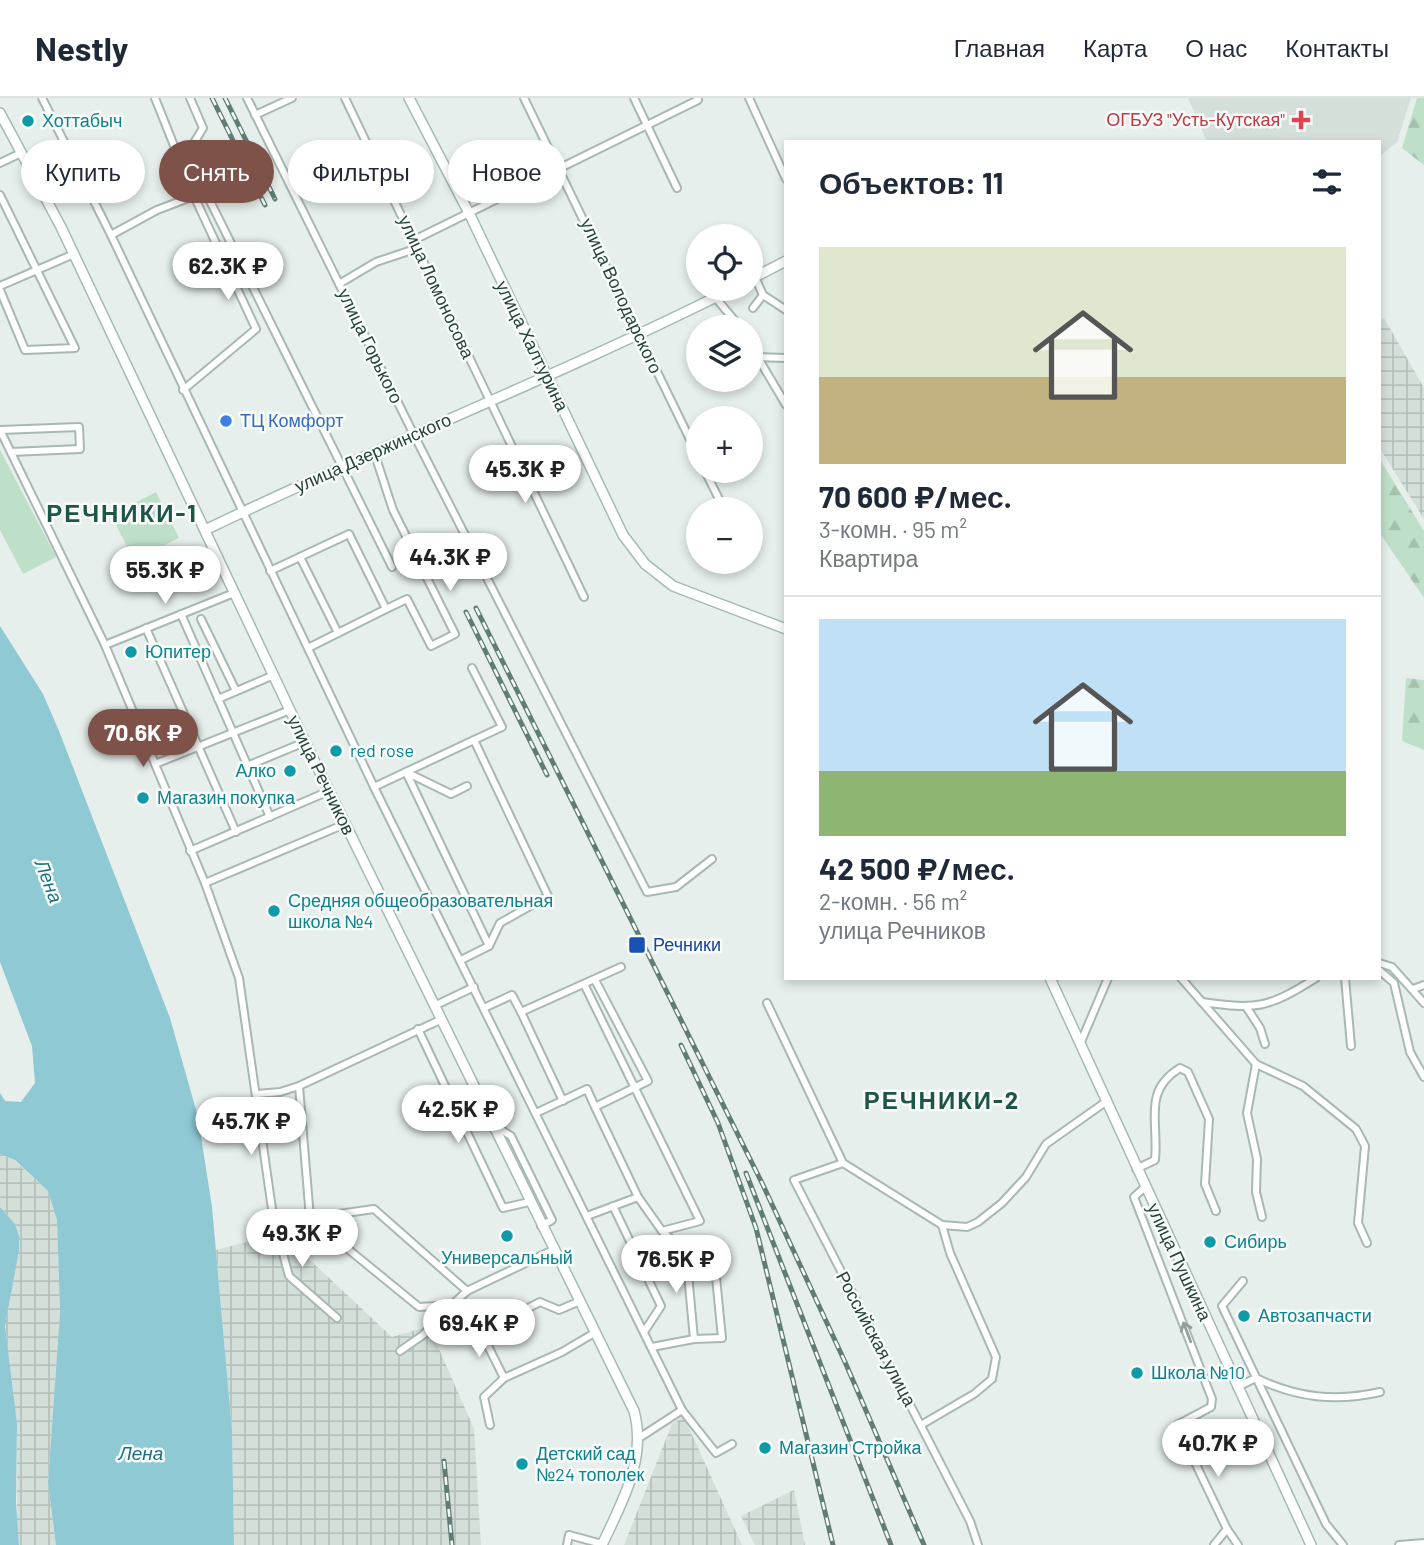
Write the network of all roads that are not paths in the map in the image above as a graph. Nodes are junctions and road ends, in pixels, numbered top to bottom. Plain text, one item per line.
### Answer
1 (42, 98) edge
2 (156, 98) edge
3 (190, 98) edge
4 (247, 98) edge
5 (292, 98) edge
6 (345, 98) edge
7 (409, 98) edge
8 (524, 98) edge
9 (634, 98) edge
10 (749, 98) edge
11 (698, 100) dead end
12 (0, 113) edge
13 (255, 115) junction
14 (646, 126) junction
15 (172, 140) edge
16 (546, 140) edge
17 (21, 153) joint
18 (0, 163) edge
19 (566, 165) edge
20 (784, 175) edge
21 (566, 180) edge
22 (677, 188) dead end
23 (0, 195) edge
24 (47, 203) edge
25 (176, 203) edge
26 (197, 203) edge
27 (493, 203) edge
28 (470, 215) junction
29 (111, 235) junction
30 (414, 240) junction
31 (418, 248) junction
32 (74, 254) junction
33 (784, 262) edge
34 (38, 270) junction
35 (763, 273) edge
36 (339, 284) junction
37 (0, 288) edge
38 (764, 295) joint
39 (707, 301) edge
40 (718, 301) edge
41 (753, 308) dead end
42 (784, 309) edge
43 (730, 315) edge
44 (638, 334) junction
45 (763, 357) edge
46 (784, 358) edge
47 (763, 367) edge
48 (547, 376) junction
49 (183, 390) junction
50 (491, 401) junction
51 (784, 402) edge
52 (686, 432) edge
53 (413, 433) junction
54 (11, 452) junction
55 (374, 452) junction
56 (343, 467) junction
57 (242, 512) junction
58 (205, 530) junction
59 (300, 557) junction
60 (392, 567) dead end
61 (270, 571) junction
62 (234, 593) junction
63 (584, 597) dead end
64 (386, 609) junction
65 (181, 614) junction
66 (201, 620) dead end
67 (146, 628) junction
68 (784, 628) edge
69 (338, 634) junction
70 (105, 645) junction
71 (308, 648) junction
72 (472, 668) dead end
73 (274, 674) junction
74 (236, 691) junction
75 (218, 699) junction
76 (290, 710) junction
77 (233, 733) junction
78 (474, 740) junction
79 (305, 742) junction
80 (198, 747) junction
81 (155, 764) junction
82 (247, 766) junction
83 (406, 772) junction
84 (467, 786) dead end
85 (374, 787) junction
86 (329, 791) junction
87 (270, 817) junction
88 (345, 824) junction
89 (236, 832) junction
90 (190, 851) junction
91 (712, 859) dead end
92 (205, 883) junction
93 (489, 946) junction
94 (461, 960) junction
95 (1381, 964) edge
96 (621, 967) dead end
97 (1381, 972) edge
98 (595, 979) junction
99 (1051, 980) edge
100 (1107, 980) edge
101 (1183, 980) edge
102 (1313, 980) edge
103 (1345, 980) edge
104 (584, 984) junction
105 (1424, 985) edge
106 (474, 987) junction
107 (1413, 989) junction
108 (1202, 1002) junction
109 (767, 1003) dead end
110 (1424, 1003) edge
111 (433, 1006) junction
112 (484, 1007) junction
113 (1247, 1007) junction
114 (520, 1012) junction
115 (440, 1020) junction
116 (418, 1029) junction
117 (1265, 1044) dead end
118 (1079, 1046) junction
119 (1351, 1046) dead end
120 (1256, 1064) junction
121 (1424, 1077) edge
122 (299, 1086) junction
123 (635, 1088) junction
124 (257, 1094) junction
125 (563, 1101) junction
126 (1107, 1101) junction
127 (595, 1107) junction
128 (536, 1113) junction
129 (491, 1124) junction
130 (843, 1163) junction
131 (1136, 1169) junction
132 (1144, 1188) junction
133 (638, 1197) junction
134 (529, 1202) junction
135 (613, 1206) junction
136 (1216, 1211) dead end
137 (273, 1216) junction
138 (587, 1216) junction
139 (1262, 1217) dead end
140 (310, 1218) junction
141 (942, 1225) junction
142 (541, 1226) junction
143 (662, 1231) junction
144 (1367, 1243) dead end
145 (553, 1250) junction
146 (686, 1253) junction
147 (1243, 1281) dead end
148 (467, 1291) junction
149 (580, 1301) junction
150 (452, 1305) junction
151 (337, 1318) dead end
152 (596, 1332) junction
153 (644, 1332) junction
154 (694, 1339) junction
155 (652, 1347) junction
156 (400, 1351) dead end
157 (504, 1378) junction
158 (1256, 1378) junction
159 (1237, 1387) junction
160 (1380, 1392) dead end
161 (682, 1410) junction
162 (490, 1425) dead end
163 (921, 1425) junction
164 (639, 1438) junction
165 (732, 1444) dead end
166 (1227, 1529) junction
167 (1424, 1543) edge
168 (567, 1545) edge
169 (602, 1545) edge
170 (978, 1545) edge
171 (1214, 1545) edge
172 (1238, 1545) edge
173 (1311, 1545) edge
174 (1343, 1545) edge
175 (1399, 1545) edge

1 - 29 street
2 - 15 street
3 - 56 street
4 - 13 street, улица Горького
5 - 13 street
6 - 30 street, улица Ломоносова
7 - 28 street, улица Халтурина
8 - 16 street, улица Володарского
9 - 14 street
10 - 20 street
11 - 14 street
12 - 17 street, улица Речников
13 - 36 street, улица Горького
14 - 19 street
14 - 22 street
17 - 18 street
21 - 44 street, улица Володарского
23 - 34 street
24 - 32 street, улица Речников
25 - 29 street
26 - 49 street
27 - 28 street
28 - 30 street
28 - 48 street, улица Халтурина
29 - 49 street
30 - 31 street, улица Ломоносова
31 - 36 street
31 - 50 street, улица Ломоносова
32 - 34 street
32 - 58 street, улица Речников
33 - 35 street
34 - 37 street
34 - 37 street
36 - 53 street, улица Горького
38 - 41 street
38 - 42 street
39 - 44 street, улица Дзержинского
40 - 43 street
44 - 48 street, улица Дзержинского
44 - 52 street, улица Володарского
45 - 46 street
47 - 51 street
48 - 50 street, улица Дзержинского
48 - 68 street, улица Халтурина
49 - 57 street
50 - 53 street, улица Дзержинского
50 - 63 street, улица Ломоносова
53 - 55 street, улица Дзержинского
53 - 91 street, улица Горького
54 - 54 street
54 - 70 street
55 - 56 street, улица Дзержинского
55 - 64 street
56 - 57 street, улица Дзержинского
56 - 60 street
57 - 58 street, улица Дзержинского
57 - 61 street
58 - 62 street, улица Речников
59 - 61 street
59 - 64 street
59 - 69 street
61 - 71 street
62 - 65 street
62 - 73 street, улица Речников
64 - 69 street
65 - 67 street
65 - 75 street
66 - 74 street
67 - 70 street
67 - 80 street
69 - 71 street
70 - 81 street
71 - 85 street
72 - 78 street
73 - 74 street
73 - 76 street, улица Речников
74 - 75 street
75 - 77 street
76 - 77 street
76 - 79 street, улица Речников
77 - 80 street
77 - 82 street
78 - 83 street
78 - 93 street
79 - 82 street
79 - 86 street, улица Речников
80 - 81 street
80 - 89 street
81 - 90 street
82 - 87 street
83 - 84 street
83 - 85 street
83 - 93 street
85 - 94 street
86 - 87 street
86 - 88 street, улица Речников
87 - 89 street
88 - 92 street
88 - 111 street, улица Речников
89 - 90 street
90 - 92 street
92 - 124 street
93 - 94 street
94 - 106 street
95 - 107 street
96 - 98 street
97 - 121 street
98 - 104 street
98 - 123 street
99 - 118 street, улица Пушкина
100 - 118 street
101 - 108 street
102 - 113 street
103 - 119 street
104 - 114 street
104 - 123 street
105 - 107 street
106 - 111 street
106 - 112 street
107 - 110 street
108 - 113 street
108 - 120 street
109 - 130 street
111 - 115 street, улица Речников
112 - 114 street
112 - 128 street
113 - 117 street
114 - 125 street
115 - 116 street
115 - 129 street, улица Речников
116 - 122 street
116 - 134 street
118 - 126 street, улица Пушкина
120 - 139 street
120 - 144 street
122 - 124 street
122 - 140 street
123 - 127 street
123 - 143 street
124 - 137 street
125 - 127 street
125 - 128 street
126 - 131 street, улица Пушкина
126 - 141 street
127 - 133 street
128 - 138 street
129 - 134 street, улица Речников
129 - 142 street
130 - 141 street
130 - 163 street, Российская улица
131 - 132 street, улица Пушкина
131 - 136 street
132 - 159 street, улица Пушкина
166 -> 132 street
133 - 135 street
133 - 143 street
134 - 142 street, улица Речников
135 - 138 street
135 - 153 street
137 - 140 street
137 - 151 street
138 - 153 street
140 - 148 street
140 - 150 street
141 - 163 street
142 - 145 street, улица Речников
143 - 146 street
145 - 148 street
145 - 149 street, улица Речников
146 - 154 street
146 - 154 street
147 - 158 street
148 - 150 street
149 - 152 street, улица Речников
149 - 157 street
150 - 156 street
152 - 157 street
152 - 164 street, улица Речников
153 - 155 street
154 - 155 street
155 - 161 street
157 - 162 street
158 - 159 street
158 - 160 street
158 - 174 street
159 - 173 street, улица Пушкина
161 - 164 street
161 - 165 street
163 - 170 street, Российская улица
164 - 169 street
166 - 171 street
166 - 172 street
167 - 175 street
168 - 169 street

